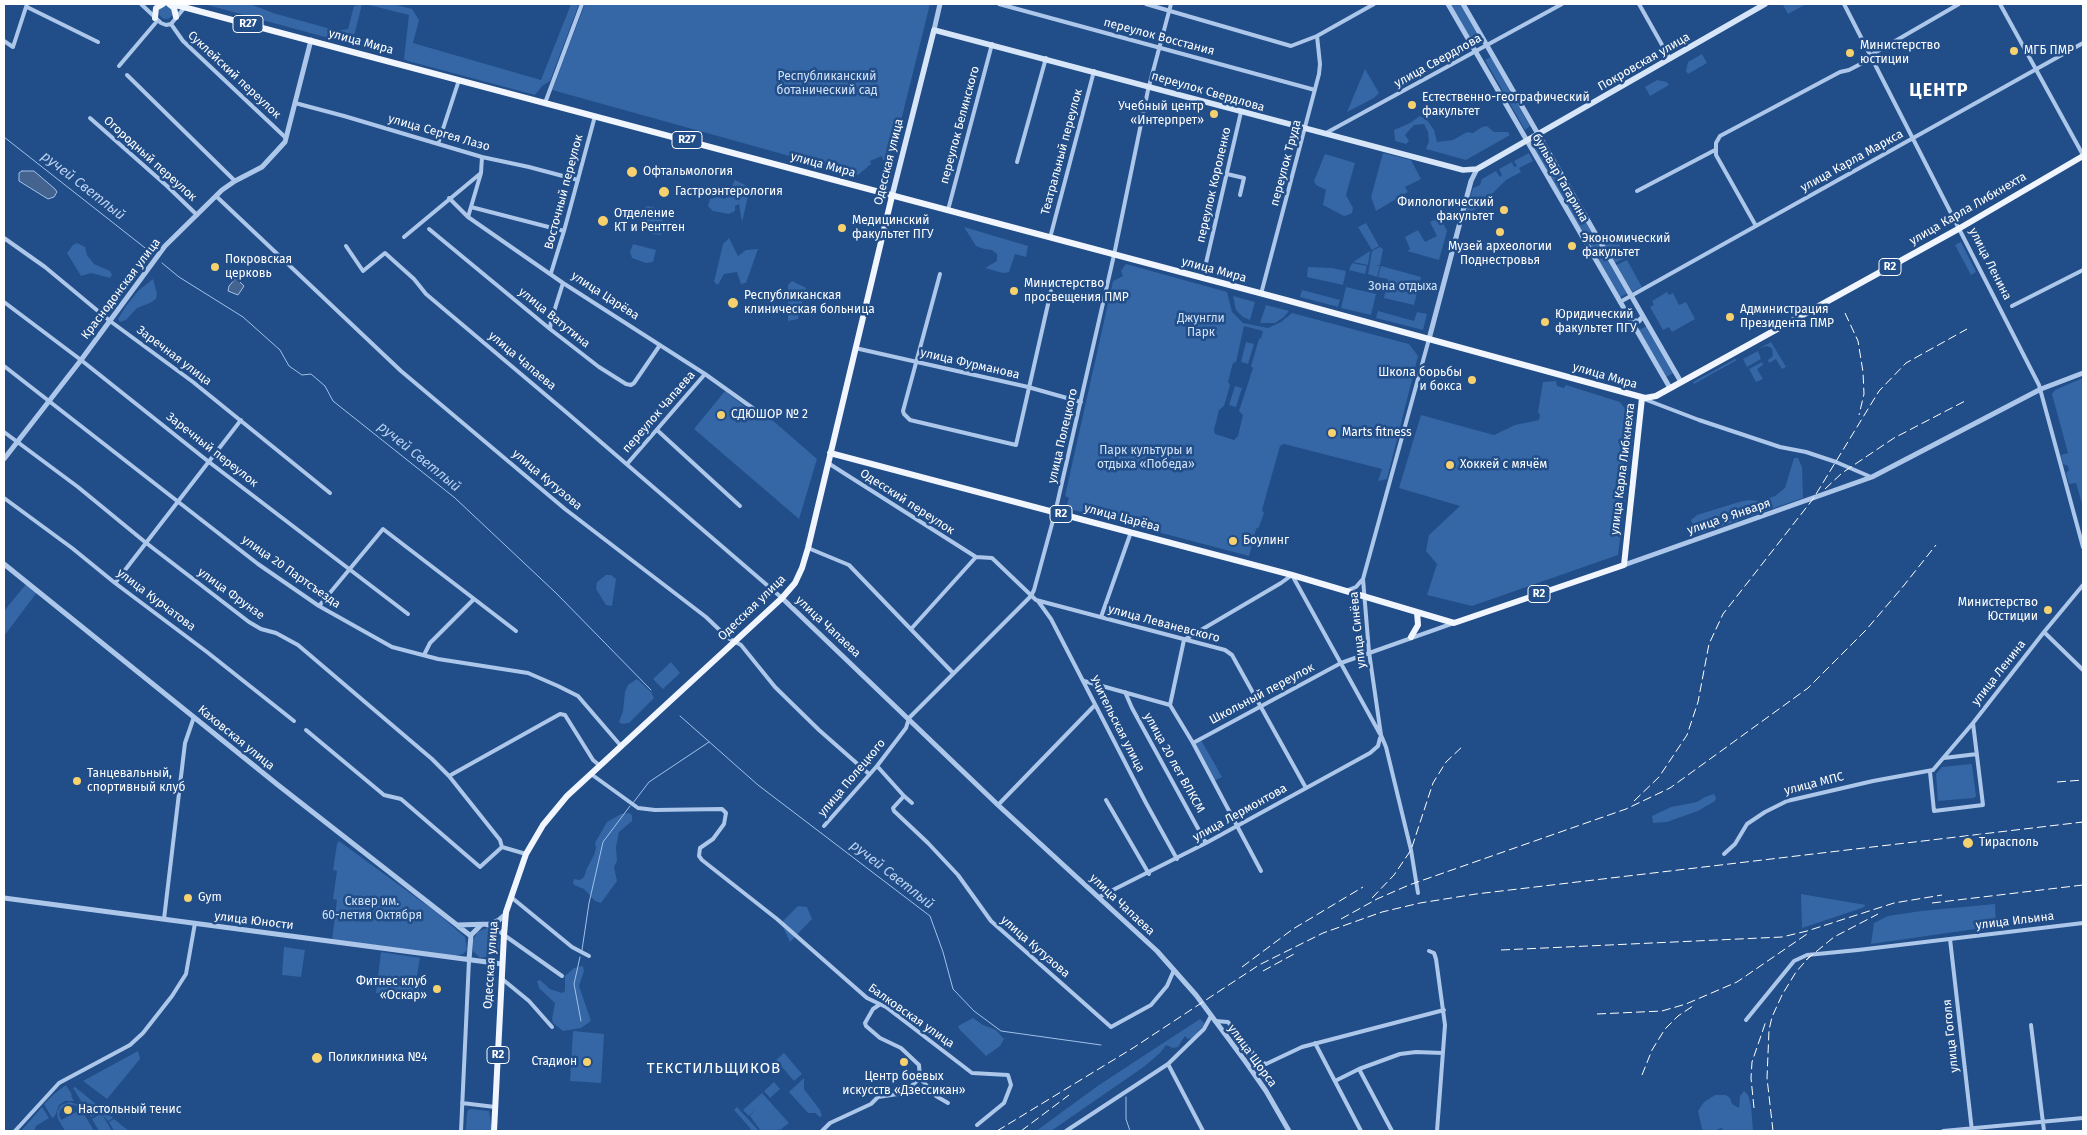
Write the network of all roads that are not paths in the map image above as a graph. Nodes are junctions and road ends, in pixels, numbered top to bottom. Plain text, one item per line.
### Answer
1 (141, 4) edge
2 (163, 4) edge
3 (171, 4) edge
4 (582, 4) edge
5 (940, 4) edge
6 (999, 4) edge
7 (1146, 4) edge
8 (1171, 4) edge
9 (1374, 4) edge
10 (1448, 4) edge
11 (1462, 4) edge
12 (1562, 4) edge
13 (1639, 4) edge
14 (1765, 4) edge
15 (1844, 4) edge
16 (1960, 4) edge
17 (2000, 4) edge
18 (1556, 5) edge
19 (27, 6) edge
20 (186, 8) junction
21 (1169, 10) junction
22 (176, 17) junction
23 (156, 19) junction
24 (171, 24) junction
25 (934, 30) junction
26 (1316, 36) junction
27 (311, 40) junction
28 (4, 42) edge
29 (98, 42) dead end
30 (2083, 43) edge
31 (992, 44) junction
32 (1487, 46) junction
33 (1160, 48) junction
34 (1476, 52) junction
35 (1871, 57) junction
36 (1046, 58) junction
37 (1670, 59) junction
38 (119, 66) dead end
39 (2037, 69) junction
40 (1094, 72) junction
41 (128, 75) dead end
42 (459, 80) junction
43 (1149, 86) junction
44 (1315, 90) junction
45 (295, 103) junction
46 (545, 103) junction
47 (1241, 112) junction
48 (594, 116) junction
49 (90, 118) dead end
50 (1306, 130) junction
51 (1324, 134) junction
52 (1538, 134) junction
53 (287, 138) junction
54 (1913, 138) junction
55 (1527, 141) junction
56 (438, 144) junction
57 (1715, 150) junction
58 (2083, 156) edge
59 (482, 157) junction
60 (1017, 162) dead end
61 (1477, 169) junction
62 (481, 173) junction
63 (1227, 174) junction
64 (578, 180) junction
65 (235, 181) junction
66 (1637, 191) dead end
67 (1240, 195) dead end
68 (216, 196) junction
69 (892, 196) junction
70 (449, 198) junction
71 (471, 207) junction
72 (948, 210) junction
73 (197, 215) junction
74 (468, 217) junction
75 (1756, 226) junction
76 (1960, 228) junction
77 (429, 230) dead end
78 (564, 231) junction
79 (404, 237) dead end
80 (4, 238) edge
81 (1050, 238) junction
82 (346, 246) dead end
83 (1114, 255) junction
84 (1206, 263) dead end
85 (2083, 270) edge
86 (551, 273) junction
87 (940, 274) dead end
88 (563, 282) junction
89 (1051, 291) dead end
90 (1261, 294) junction
91 (1631, 296) junction
92 (4, 302) edge
93 (1620, 302) junction
94 (2012, 306) dead end
95 (1642, 316) junction
96 (110, 320) junction
97 (1631, 321) junction
98 (550, 329) junction
99 (1429, 339) junction
100 (660, 345) junction
101 (855, 348) junction
102 (81, 360) junction
103 (916, 362) junction
104 (4, 366) edge
105 (2083, 373) edge
106 (705, 374) junction
107 (1681, 382) junction
108 (1028, 387) junction
109 (1670, 388) junction
110 (2040, 389) junction
111 (1642, 398) junction
112 (50, 401) junction
113 (1081, 402) junction
114 (754, 408) dead end
115 (241, 420) junction
116 (657, 430) junction
117 (4, 432) edge
118 (17, 442) junction
119 (830, 453) junction
120 (4, 459) edge
121 (209, 462) junction
122 (828, 463) junction
123 (627, 464) junction
124 (1872, 477) junction
125 (330, 493) dead end
126 (4, 498) edge
127 (178, 501) junction
128 (740, 506) dead end
129 (1056, 512) junction
130 (1131, 532) junction
131 (145, 542) junction
132 (2083, 546) edge
133 (808, 548) junction
134 (976, 557) junction
135 (4, 564) edge
136 (1624, 566) junction
137 (350, 570) junction
138 (1292, 575) junction
139 (1363, 579) junction
140 (115, 583) junction
141 (2083, 586) edge
142 (1346, 591) junction
143 (1031, 596) junction
144 (1365, 596) junction
145 (782, 598) junction
146 (474, 599) junction
147 (1036, 600) junction
148 (319, 606) junction
149 (1417, 612) junction
150 (408, 614) dead end
151 (1101, 618) junction
152 (1454, 623) junction
153 (911, 629) junction
154 (516, 631) dead end
155 (2044, 632) junction
156 (1411, 638) junction
157 (1184, 640) junction
158 (734, 642) junction
159 (1370, 652) junction
160 (424, 655) junction
161 (1341, 663) junction
162 (2083, 670) edge
163 (952, 673) junction
164 (1084, 681) junction
165 (1125, 692) junction
166 (1095, 705) junction
167 (1170, 705) junction
168 (1260, 706) junction
169 (194, 717) junction
170 (910, 718) junction
171 (294, 721) dead end
172 (1973, 723) junction
173 (306, 730) dead end
174 (1381, 736) junction
175 (1193, 743) junction
176 (621, 746) junction
177 (1977, 754) junction
178 (1944, 758) junction
179 (599, 765) junction
180 (877, 766) junction
181 (1930, 772) junction
182 (591, 774) junction
183 (869, 774) junction
184 (449, 776) junction
185 (1306, 788) junction
186 (904, 796) junction
187 (1106, 800) dead end
188 (912, 803) dead end
189 (998, 805) junction
190 (824, 826) dead end
191 (1237, 826) junction
192 (1206, 843) junction
193 (502, 847) junction
194 (526, 854) junction
195 (1724, 854) dead end
196 (1177, 859) junction
197 (1261, 871) dead end
198 (1149, 874) junction
199 (1418, 893) dead end
200 (511, 896) junction
201 (1099, 897) junction
202 (4, 898) edge
203 (506, 913) junction
204 (164, 919) junction
205 (2083, 923) edge
206 (196, 924) junction
207 (457, 925) junction
208 (485, 925) junction
209 (504, 935) junction
210 (471, 936) junction
211 (1950, 939) junction
212 (1429, 950) dead end
213 (589, 956) dead end
214 (468, 960) junction
215 (502, 964) junction
216 (1174, 970) junction
217 (562, 976) dead end
218 (501, 978) junction
219 (1196, 995) joint
220 (879, 1004) junction
221 (1444, 1010) junction
222 (1213, 1019) junction
223 (1746, 1020) dead end
224 (2031, 1025) dead end
225 (552, 1027) dead end
226 (1315, 1043) junction
227 (1443, 1053) junction
228 (1168, 1064) junction
229 (1359, 1069) junction
230 (920, 1078) junction
231 (1335, 1081) junction
232 (462, 1102) junction
233 (948, 1103) dead end
234 (496, 1107) junction
235 (2083, 1118) edge
236 (2043, 1123) junction
237 (977, 1125) dead end
238 (1972, 1130) edge
239 (15, 1131) edge
240 (461, 1131) edge
241 (494, 1131) edge
242 (822, 1131) edge
243 (1066, 1131) edge
244 (1203, 1131) edge
245 (1289, 1131) edge
246 (1362, 1131) edge
247 (1392, 1131) edge
248 (1437, 1131) edge
249 (1943, 1131) edge
250 (2044, 1131) edge

1 - 23 street
2 - 23 main road
3 - 20 main road, улица Мира / R27
3 - 22 main road
4 - 46 street
5 - 25 street, Одесская улица
6 - 33 street, переулок Восстания
7 - 21 street
8 - 21 street, улица Полецкого
9 - 26 street
10 - 34 street, бульвар Гагарина
11 - 32 street, бульвар Гагарина
12 - 18 street, улица Свердлова
13 - 37 street
14 - 37 main road, Покровская улица
15 - 35 street, улица Ленина
16 - 35 street
17 - 39 street
18 - 32 street, улица Свердлова
19 - 28 street
19 - 29 street
20 - 22 street
20 - 27 main road, улица Мира / R27
21 - 26 street
21 - 33 street, улица Полецкого
22 - 24 street
23 - 24 street
23 - 38 street
24 - 53 street, Суклейский переулок
25 - 31 main road, переулок Свердлова
25 - 69 main road, Одесская улица
26 - 44 street, переулок Труда
27 - 42 main road, улица Мира / R27
27 - 45 street, Краснодонская улица
30 - 39 street, улица Карла Маркса
31 - 36 main road, переулок Свердлова
31 - 72 street, переулок Белинского
32 - 34 street, улица Свердлова
32 - 52 street, бульвар Гагарина
33 - 43 street, улица Полецкого
33 - 44 street, переулок Восстания
34 - 51 street, улица Свердлова
34 - 55 street, бульвар Гагарина
35 - 54 street, улица Ленина
35 - 57 street
36 - 40 main road, переулок Свердлова
36 - 60 street
37 - 52 main road, Покровская улица
39 - 54 street, улица Карла Маркса
39 - 58 street
40 - 43 main road, переулок Свердлова
40 - 81 street, Театральный переулок
41 - 65 street
42 - 46 main road, улица Мира / R27
42 - 56 street
43 - 47 main road, переулок Свердлова
43 - 83 street, улица Полецкого
44 - 50 street, переулок Труда
45 - 53 street, Краснодонская улица
45 - 56 street, улица Сергея Лазо
46 - 48 main road, улица Мира / R27
47 - 50 main road, переулок Свердлова
47 - 63 street, переулок Короленко
48 - 64 street, Восточный переулок
48 - 69 main road, улица Мира / R27
49 - 73 street, Огородный переулок
50 - 51 main road, переулок Свердлова
50 - 90 street, переулок Труда
51 - 61 main road, переулок Свердлова
52 - 55 main road, Покровская улица
52 - 91 street, бульвар Гагарина
53 - 65 street, Краснодонская улица
54 - 75 street, улица Карла Маркса
54 - 76 street, улица Ленина
55 - 61 main road, Покровская улица
55 - 93 street, бульвар Гагарина
56 - 59 street, улица Сергея Лазо
57 - 66 street
57 - 75 street
58 - 76 main road, улица Карла Либкнехта / R2
59 - 62 street
59 - 64 street, улица Сергея Лазо
61 - 99 street
62 - 70 street
62 - 71 street
63 - 67 street
63 - 84 street, переулок Короленко
64 - 78 street, Восточный переулок
65 - 68 street, Краснодонская улица
68 - 73 street, Краснодонская улица
68 - 158 street, улица Кутузова
69 - 72 main road, улица Мира
69 - 101 main road, Одесская улица / R2
70 - 74 street, улица Царёва
70 - 79 street
71 - 74 street
71 - 78 street
72 - 81 main road, улица Мира
73 - 96 street, Краснодонская улица
74 - 86 street, улица Царёва
75 - 91 street, улица Карла Маркса
76 - 107 main road, улица Карла Либкнехта / R2
76 - 110 street, улица Ленина
77 - 98 street, улица Ватутина
78 - 86 street, Восточный переулок
80 - 96 street, Заречная улица
81 - 83 main road, улица Мира
82 - 123 street, улица Чапаева
83 - 90 main road, улица Мира
83 - 113 street, улица Полецкого
85 - 94 street
86 - 88 street, улица Царёва
87 - 103 street
88 - 98 street
88 - 100 street, улица Царёва
89 - 108 street
90 - 99 main road, улица Мира
91 - 93 street, улица Карла Маркса
91 - 95 street, бульвар Гагарина
92 - 102 street, Заречный переулок
93 - 97 street, бульвар Гагарина
95 - 97 street
95 - 107 street, бульвар Гагарина
96 - 102 street, Краснодонская улица
96 - 115 street, Заречная улица
97 - 109 street, бульвар Гагарина
98 - 100 street, улица Ватутина
99 - 111 main road, улица Мира
99 - 139 street, улица Синёва
100 - 106 street, улица Царёва
101 - 103 street, улица Фурманова
101 - 119 main road, Одесская улица / R2
102 - 112 street, Краснодонская улица
102 - 121 street, Заречный переулок
103 - 108 street, улица Фурманова
103 - 108 street
104 - 112 street, улица 20 Партсъезда
105 - 110 street, улица 9 Января
106 - 114 street, улица Царёва
106 - 116 street, переулок Чапаева
107 - 109 main road, улица Карла Либкнехта / R2
108 - 113 street, улица Фурманова
109 - 111 main road, улица Карла Либкнехта / R2
110 - 124 street, улица 9 Января
110 - 132 street, улица Ленина
111 - 124 street, улица Мира
111 - 136 main road, улица Карла Либкнехта
112 - 118 street, Краснодонская улица
112 - 127 street, улица 20 Партсъезда
113 - 129 street, улица Полецкого
115 - 121 street
115 - 125 street, Заречная улица
116 - 123 street, переулок Чапаева
116 - 128 street
117 - 118 street, улица Фрунзе
118 - 120 street, Краснодонская улица
118 - 131 street, улица Фрунзе
119 - 122 main road, Одесская улица / R2
119 - 129 main road, улица Царёва / R2
121 - 127 street
121 - 137 street, Заречный переулок
122 - 133 main road, Одесская улица / R2
122 - 134 street, Одесский переулок
123 - 145 street, улица Чапаева
124 - 136 street, улица 9 Января
126 - 140 street, улица Курчатова
127 - 131 street
127 - 148 street, улица 20 Партсъезда
129 - 130 main road, улица Царёва / R2
129 - 143 street, улица Полецкого
130 - 138 main road, улица Царёва / R2
130 - 151 street
131 - 140 street
131 - 184 street, улица Фрунзе
133 - 145 main road, Одесская улица / R2
133 - 153 street
134 - 143 street
134 - 153 street
135 - 169 street, Каховская улица
136 - 152 main road, улица 9 Января / R2
137 - 146 street
137 - 148 street
137 - 150 street, Заречный переулок
138 - 142 main road, улица Царёва / R2
138 - 157 street
138 - 161 street
139 - 142 street
139 - 144 street, улица Синёва
140 - 171 street, улица Курчатова
141 - 155 street, улица Ленина
142 - 144 main road, улица Царёва / R2
143 - 147 street, улица Леваневского
143 - 163 street, улица Полецкого
144 - 149 main road, улица Царёва / R2
144 - 159 street, улица Синёва
145 - 158 main road, Одесская улица / R2
145 - 170 street, улица Чапаева
146 - 154 street
146 - 160 street
147 - 151 street, улица Леваневского
147 - 164 street, Учительская улица
148 - 160 street, улица 20 Партсъезда
149 - 152 main road, улица Царёва / R2
149 - 156 main road
151 - 157 street, улица Леваневского
152 - 156 street, улица 9 Января
153 - 163 street
155 - 162 street
155 - 172 street, улица Ленина
156 - 159 street, улица 9 Января
157 - 167 street
157 - 168 street, улица Леваневского
158 - 176 main road, Одесская улица / R2
158 - 183 street, улица Кутузова
159 - 161 street, Школьный переулок
159 - 174 street, улица Синёва
160 - 176 street, улица 20 Партсъезда
161 - 168 street, Школьный переулок
161 - 174 street
163 - 170 street, улица Полецкого
164 - 165 street
164 - 166 street, Учительская улица
165 - 167 street
165 - 192 street, улица 20 лет ВЛКСМ
166 - 189 street
166 - 196 street, Учительская улица
167 - 175 street
168 - 175 street, Школьный переулок
168 - 185 street, улица Леваневского
169 - 204 street
169 - 207 street, Каховская улица
170 - 180 street, улица Полецкого
170 - 189 street, улица Чапаева
172 - 177 street
172 - 178 street, улица Ленина
173 - 193 street
174 - 185 street, улица Лермонтова
174 - 199 street, улица Синёва
175 - 191 street
176 - 179 main road, Одесская улица / R2
177 - 178 street
177 - 181 street
178 - 181 street, улица Ленина
179 - 182 main road, Одесская улица / R2
179 - 184 street
180 - 183 street, улица Полецкого
180 - 186 street
181 - 195 street, улица МПС
182 - 194 main road, Одесская улица / R2
182 - 220 street, Балковская улица
183 - 190 street, улица Полецкого
184 - 193 street, улица Фрунзе
185 - 191 street, улица Лермонтова
186 - 188 street
186 - 216 street, улица Кутузова
187 - 198 street
189 - 201 street, улица Чапаева
191 - 192 street, улица Лермонтова
191 - 197 street
192 - 196 street, улица Лермонтова
193 - 194 street
194 - 200 main road, Одесская улица / R2
196 - 198 street, улица Лермонтова
198 - 201 street, улица Лермонтова
200 - 203 main road, Одесская улица / R2
200 - 213 street
201 - 216 street, улица Чапаева
202 - 204 street, улица Юности
203 - 208 street
203 - 209 main road, Одесская улица / R2
204 - 206 street, улица Юности
205 - 211 street, улица Ильина
206 - 214 street, улица Юности
206 - 239 street
207 - 208 street
207 - 210 street, Каховская улица
208 - 209 street
208 - 210 street
209 - 215 main road, Одесская улица / R2
209 - 217 street
210 - 214 street
211 - 223 street, улица Ильина
211 - 238 street, улица Гоголя
212 - 221 street
214 - 215 street, улица Юности
214 - 232 street
215 - 218 main road, Одесская улица / R2
216 - 219 street, улица Чапаева
218 - 225 street
218 - 234 main road, Одесская улица / R2
219 - 222 street, улица Щорса
220 - 230 street
220 - 237 street, Балковская улица
221 - 226 street
221 - 227 street
222 - 226 street
222 - 228 street
222 - 245 street, улица Щорса
224 - 236 street
226 - 231 street
227 - 229 street
227 - 248 street
228 - 243 street
228 - 244 street
229 - 231 street
229 - 247 street
230 - 233 street
230 - 242 street
231 - 246 street
232 - 234 street
232 - 240 street
234 - 241 main road, Одесская улица / R2
235 - 236 street
236 - 238 street
236 - 250 street
238 - 249 street

